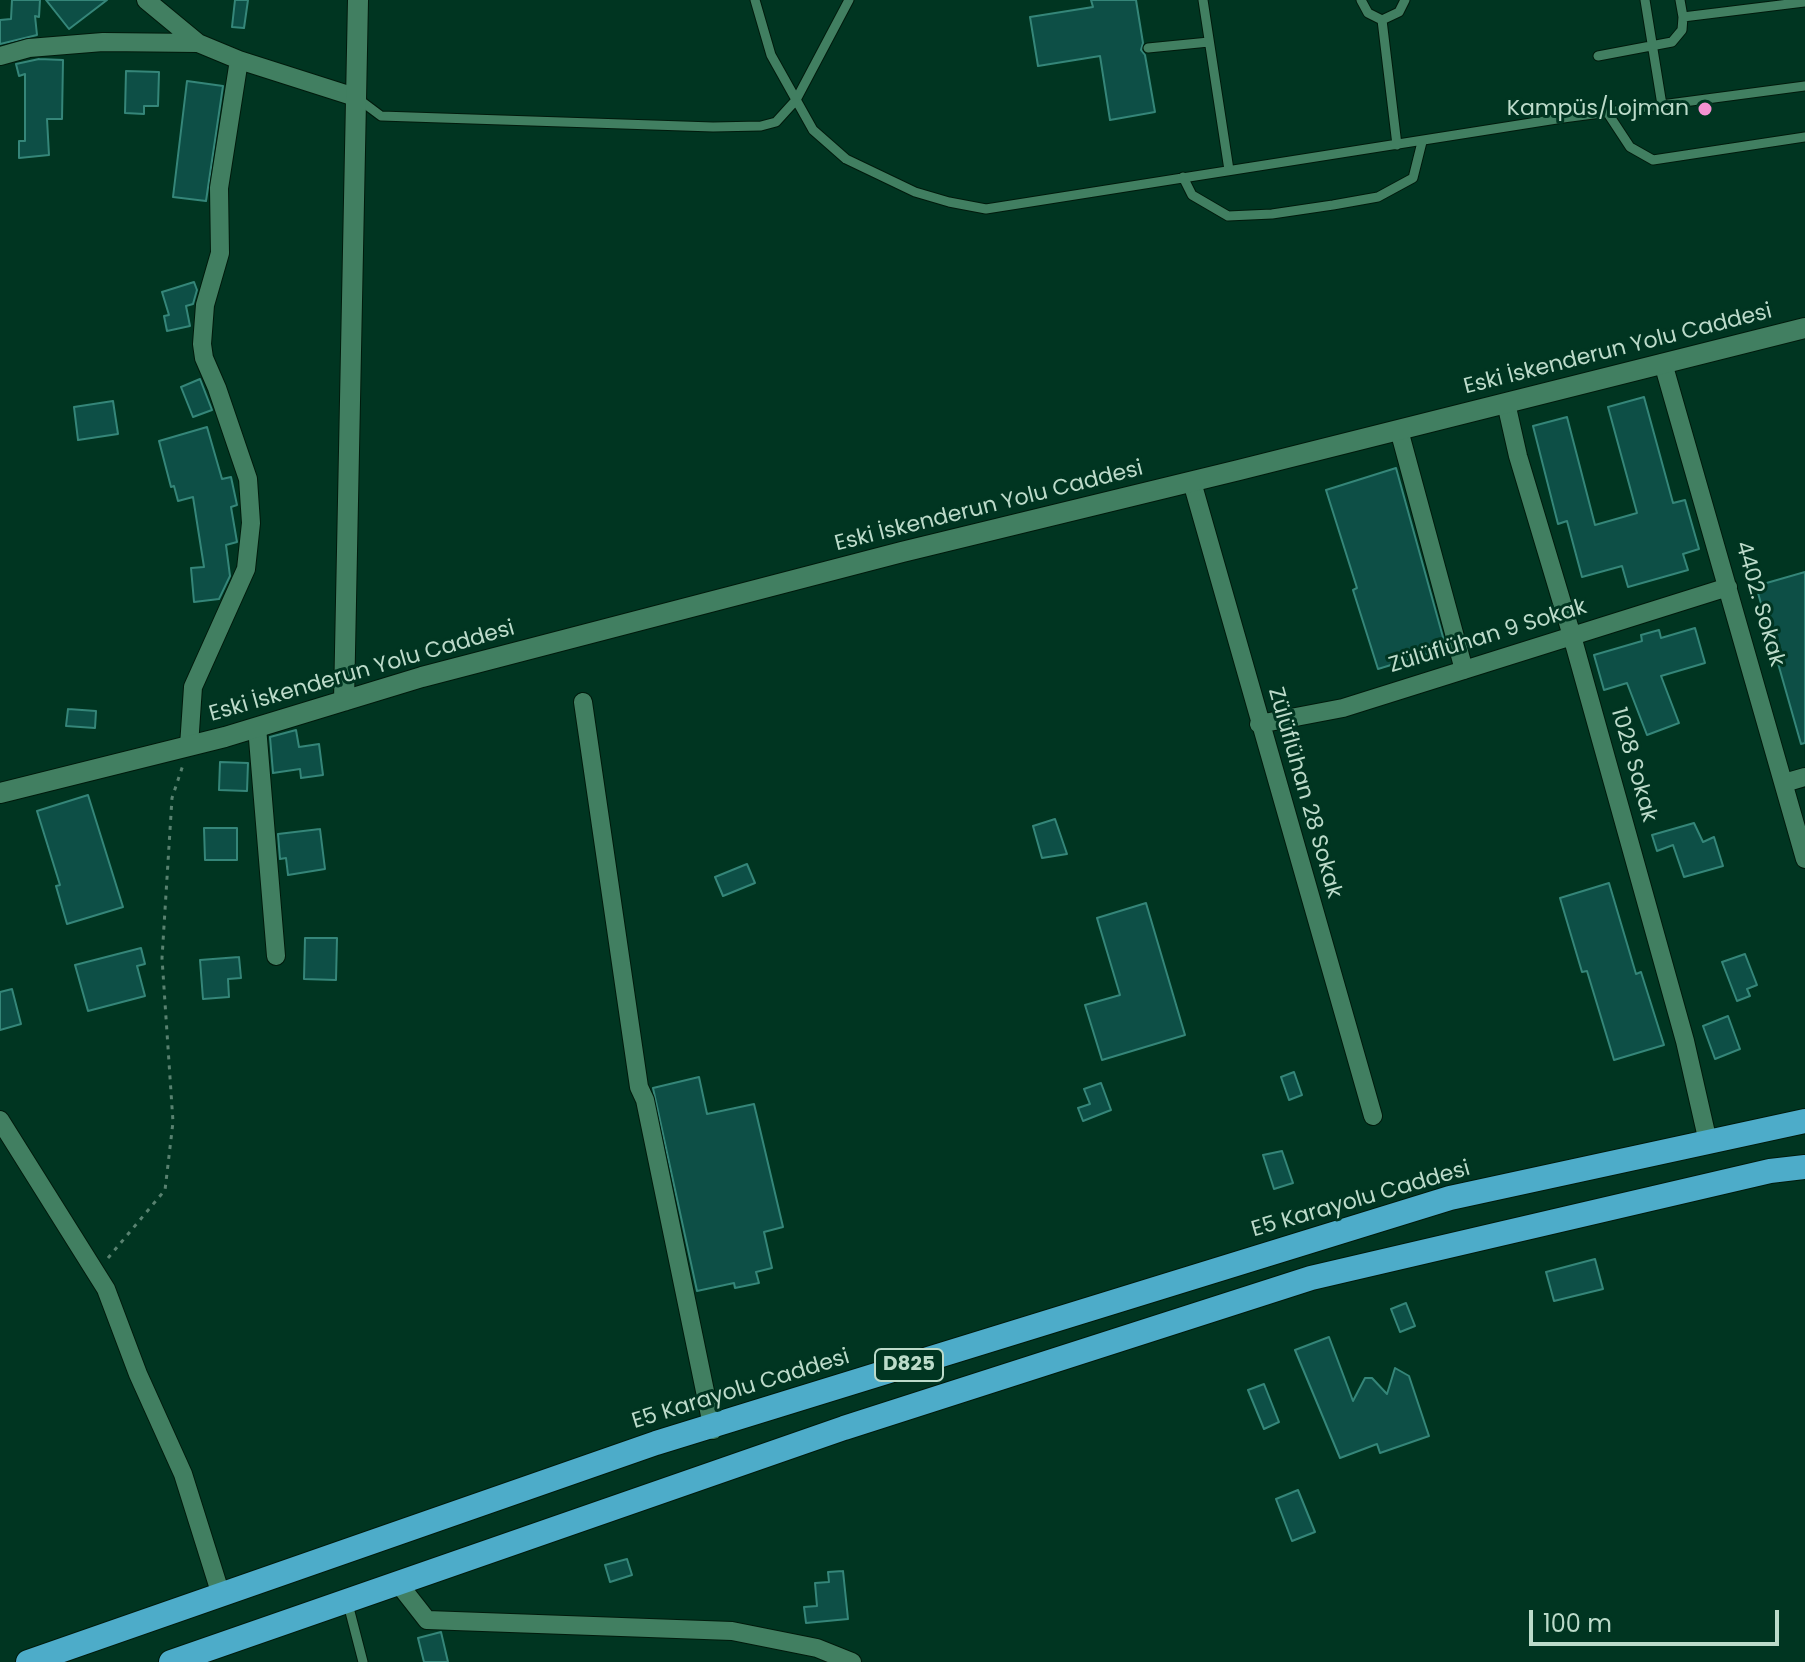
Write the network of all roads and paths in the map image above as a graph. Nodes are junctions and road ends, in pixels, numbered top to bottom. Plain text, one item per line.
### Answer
1 (146, 0) edge
2 (358, 0) edge
3 (755, 0) edge
4 (849, 0) edge
5 (1203, 0) edge
6 (1361, 0) edge
7 (1405, 0) edge
8 (1645, 0) edge
9 (1680, 0) edge
10 (1805, 2) edge
11 (1683, 17) junction
12 (1382, 20) junction
13 (1209, 42) junction
14 (198, 43) junction
15 (1652, 46) junction
16 (1148, 48) dead end
17 (0, 56) edge
18 (1598, 56) dead end
19 (239, 60) junction
20 (1805, 86) edge
21 (355, 97) junction
22 (796, 100) junction
23 (1662, 105) junction
24 (1607, 112) junction
25 (1805, 137) edge
26 (1422, 142) junction
27 (1397, 145) junction
28 (1229, 170) junction
29 (1183, 177) junction
30 (1805, 328) edge
31 (1663, 363) junction
32 (1506, 403) junction
33 (1399, 430) junction
34 (1192, 482) junction
35 (1728, 587) junction
36 (1572, 636) junction
37 (1464, 670) junction
38 (344, 701) junction
39 (583, 702) dead end
40 (1259, 724) junction
41 (257, 727) junction
42 (189, 746) junction
43 (1805, 777) edge
44 (1784, 783) junction
45 (0, 793) edge
46 (1805, 859) edge
47 (276, 956) dead end
48 (1373, 1116) dead end
49 (0, 1120) edge
50 (1805, 1121) edge
51 (1708, 1142) junction
52 (1805, 1167) edge
53 (96, 1274) junction
54 (713, 1428) junction
55 (398, 1583) junction
56 (221, 1595) junction
57 (347, 1600) junction
58 (28, 1662) edge
59 (171, 1662) edge
60 (363, 1662) edge
61 (852, 1662) edge

1 - 14 street
2 - 21 street
3 - 22 lane
4 - 22 lane
5 - 13 lane
6 - 12 lane
7 - 12 lane
8 - 15 lane
9 - 11 lane
10 - 11 lane
11 - 15 lane
12 - 27 lane
13 - 16 lane
13 - 28 lane
14 - 17 street
14 - 19 street
15 - 18 lane
15 - 23 lane
19 - 21 street
19 - 42 street
20 - 23 lane
21 - 22 lane
21 - 38 street
22 - 29 lane
23 - 24 lane
24 - 25 lane
24 - 26 lane
26 - 27 lane
26 - 29 lane
27 - 28 lane
28 - 29 lane
30 - 31 street, Eski İskenderun Yolu Caddesi
31 - 32 street, Eski İskenderun Yolu Caddesi
31 - 35 street, 4402. Sokak
32 - 33 street, Eski İskenderun Yolu Caddesi
32 - 36 street, 1028 Sokak
33 - 34 street, Eski İskenderun Yolu Caddesi
33 - 37 street
34 - 38 street, Eski İskenderun Yolu Caddesi
34 - 40 street, Zülüflühan 28 Sokak
35 - 36 street, Zülüflühan 9 Sokak
35 - 44 street, 4402. Sokak
36 - 37 street, Zülüflühan 9 Sokak
36 - 51 street, 1028 Sokak
37 - 40 street, Zülüflühan 9 Sokak
38 - 41 street, Eski İskenderun Yolu Caddesi
39 - 54 street
40 - 48 street, Zülüflühan 28 Sokak
41 - 42 street, Eski İskenderun Yolu Caddesi
41 - 47 street
42 - 45 street, Eski İskenderun Yolu Caddesi
42 - 53 path
43 - 44 street
44 - 46 street, 4402. Sokak
49 - 53 street
50 - 51 highway, E5 Karayolu Caddesi / D825
51 - 54 highway, E5 Karayolu Caddesi / D825
52 - 55 highway, D825
53 - 56 street
54 - 56 highway, E5 Karayolu Caddesi / D825
55 - 57 highway, D825
55 - 61 street
56 - 58 highway, E5 Karayolu Caddesi / D825
57 - 59 highway, D825
57 - 60 lane

